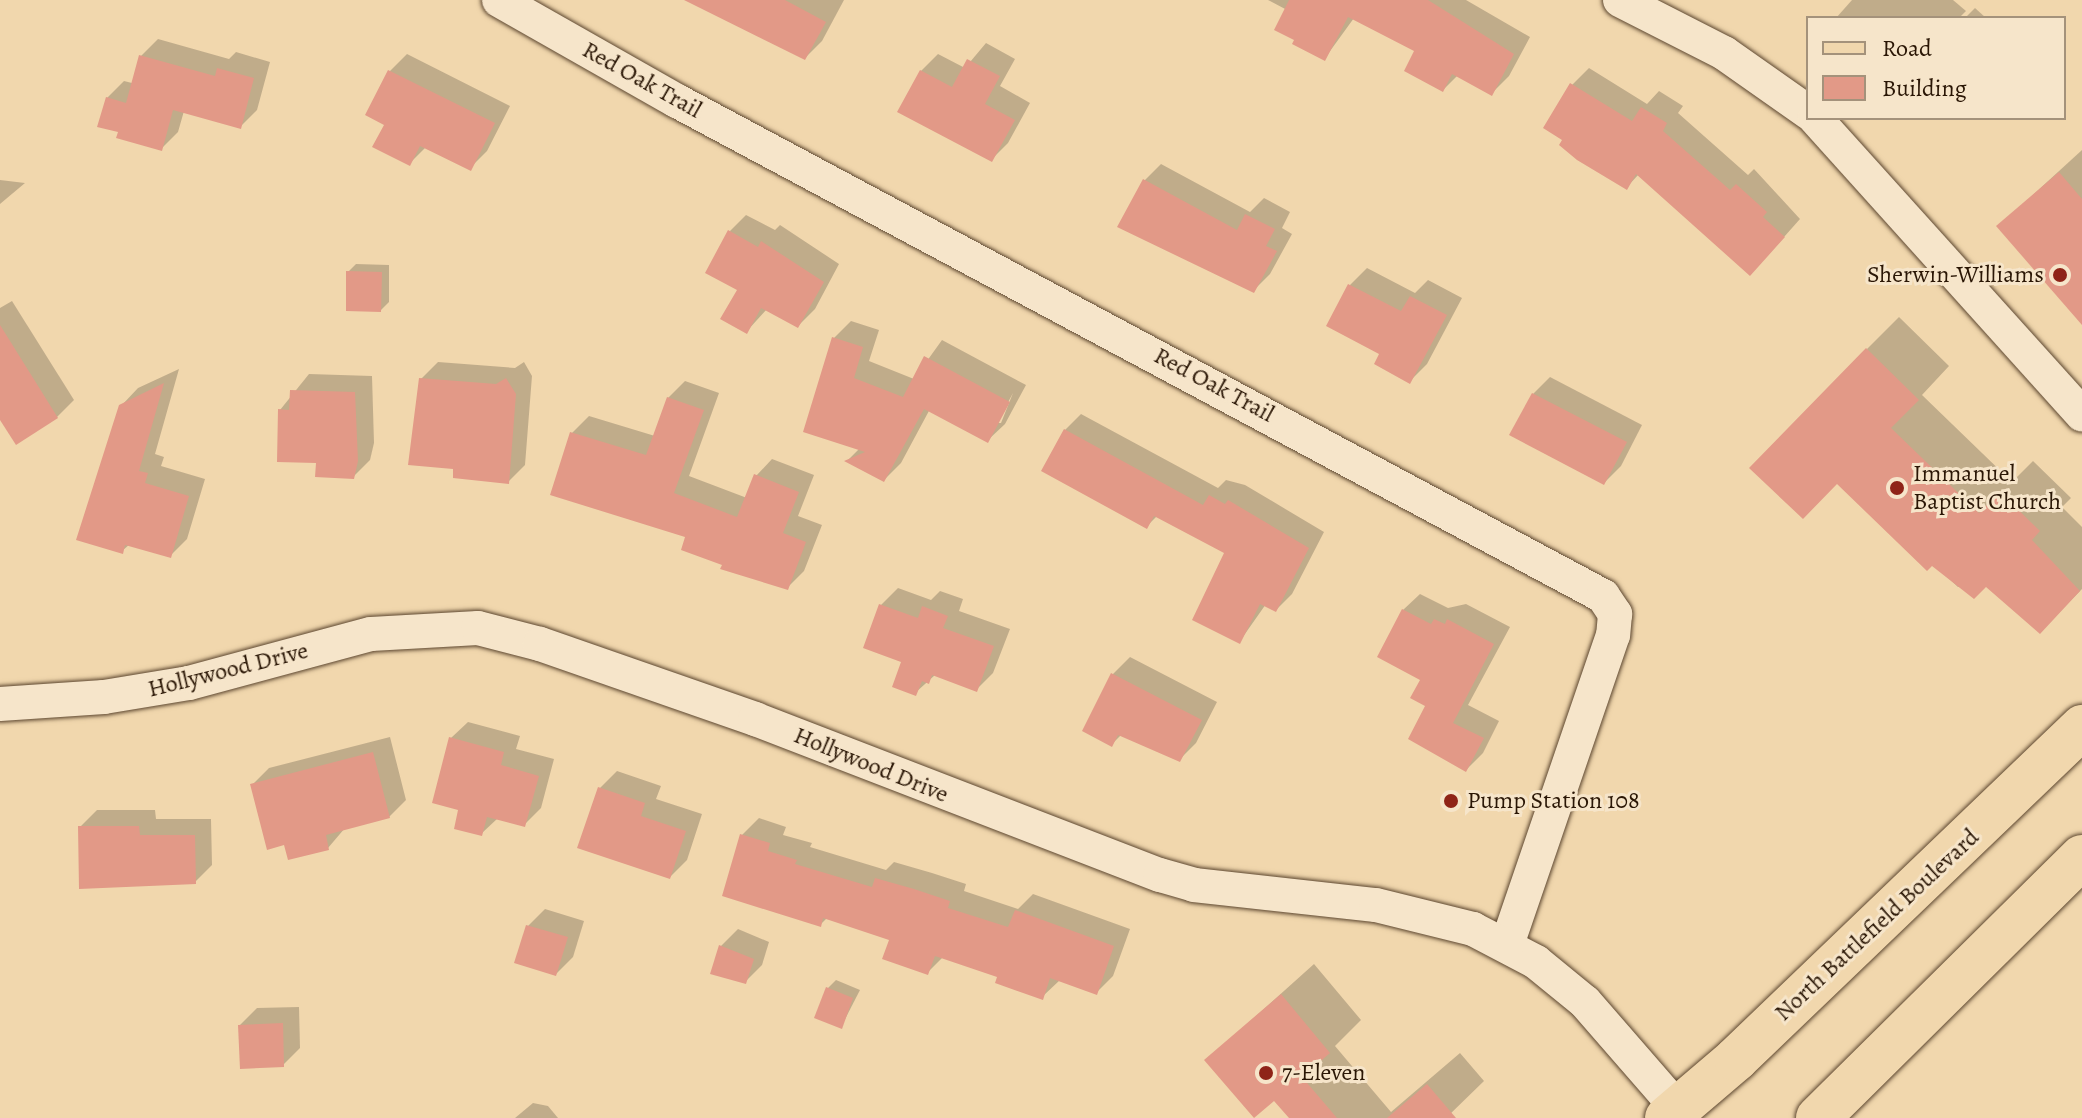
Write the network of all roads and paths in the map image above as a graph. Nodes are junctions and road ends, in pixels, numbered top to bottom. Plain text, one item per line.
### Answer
1 (499, 0) edge
2 (1620, 0) edge
3 (1806, 111) edge
4 (1817, 120) edge
5 (2082, 415) edge
6 (0, 704) edge
7 (2082, 727) edge
8 (2082, 857) edge
9 (1507, 944) junction
10 (1672, 1113) edge
11 (1818, 1118) edge

1 - 9 street, Red Oak Trail
2 - 3 street
4 - 5 street
6 - 9 street, Hollywood Drive
7 - 10 main road, North Battlefield Boulevard
8 - 11 main road
9 - 10 street, Hollywood Drive

